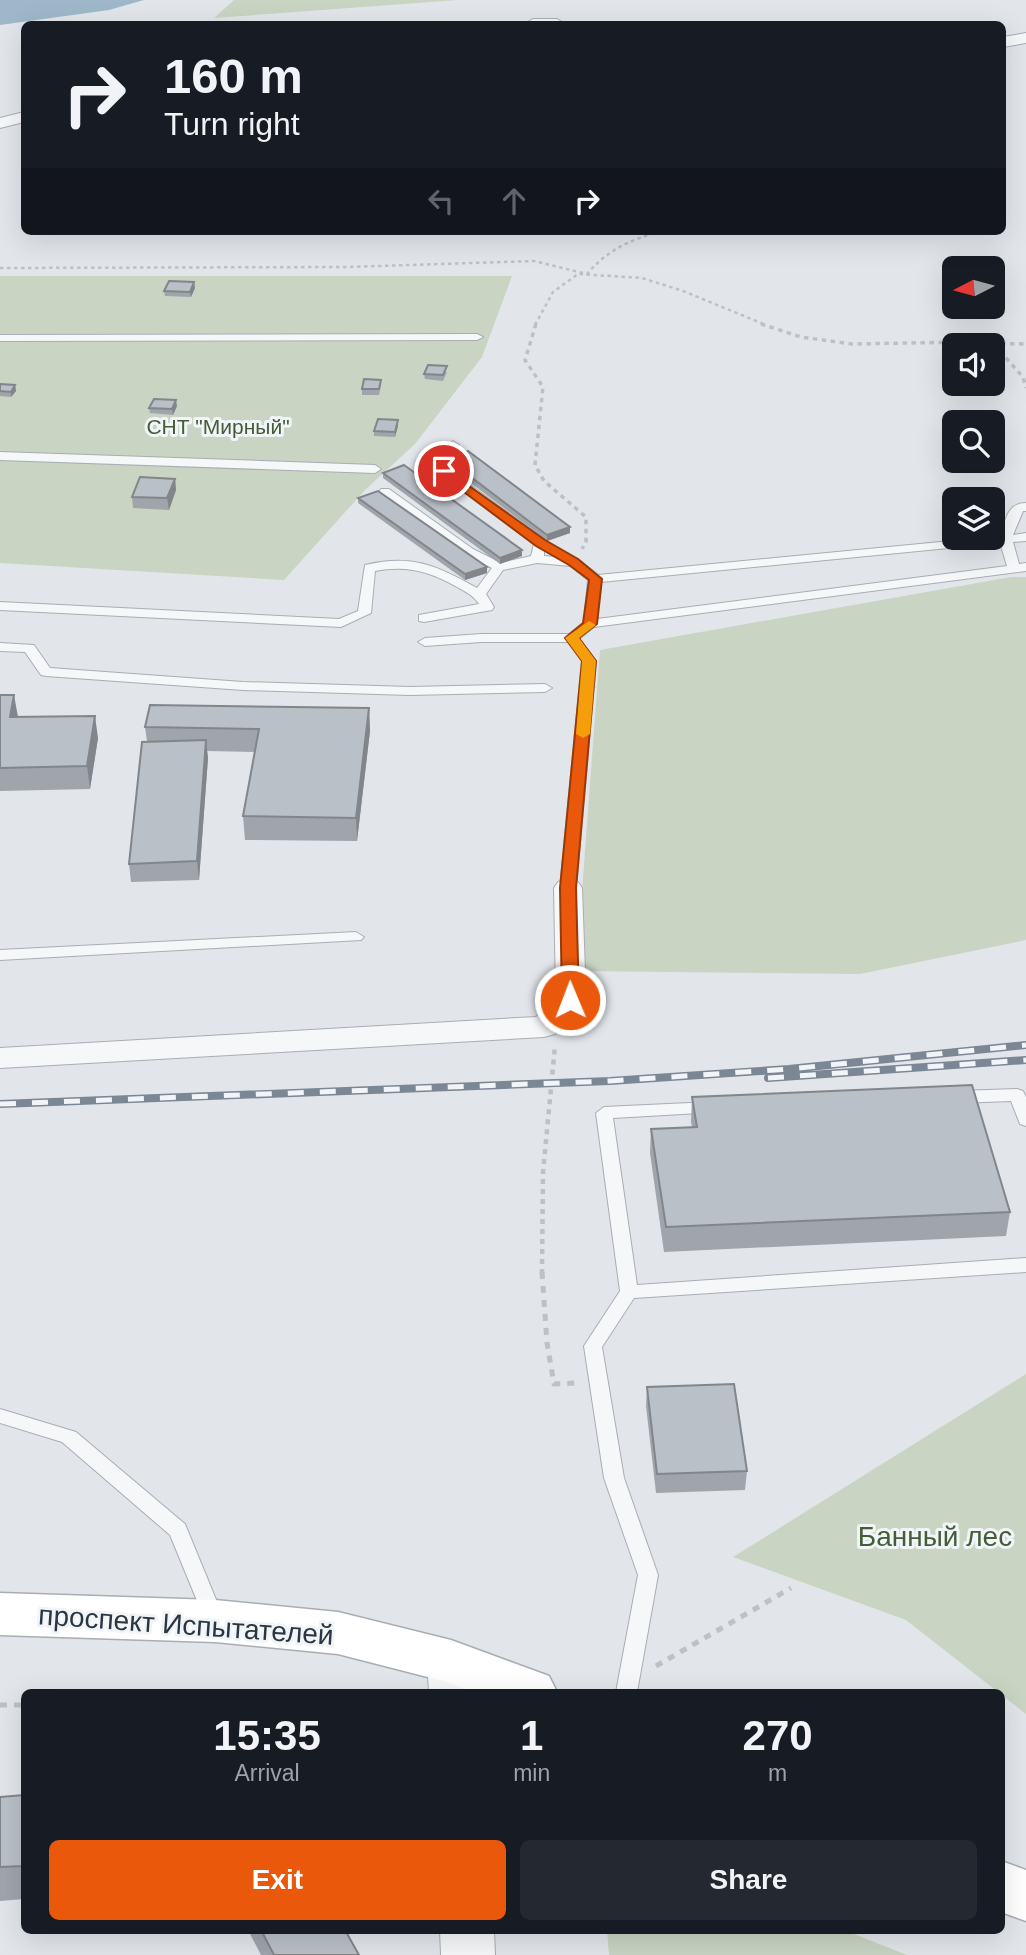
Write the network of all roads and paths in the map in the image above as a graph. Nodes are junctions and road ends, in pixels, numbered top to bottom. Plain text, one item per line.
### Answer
1 (1026, 38) edge
2 (1006, 41) edge
3 (21, 118) edge
4 (0, 123) edge
5 (648, 235) edge
6 (0, 268) edge
7 (587, 274) junction
8 (477, 337) dead end
9 (0, 338) edge
10 (942, 343) edge
11 (1005, 344) edge
12 (1026, 344) edge
13 (1005, 357) edge
14 (1026, 388) edge
15 (453, 445) dead end
16 (0, 456) edge
17 (375, 469) dead end
18 (384, 492) edge
19 (1026, 507) edge
20 (1026, 537) edge
21 (1005, 538) junction
22 (540, 543) junction
23 (942, 544) edge
24 (537, 559) junction
25 (573, 562) junction
26 (499, 567) junction
27 (1020, 567) edge
28 (595, 579) junction
29 (479, 594) junction
30 (0, 606) edge
31 (424, 618) dead end
32 (590, 624) junction
33 (572, 638) junction
34 (425, 642) dead end
35 (0, 647) edge
36 (545, 688) dead end
37 (568, 888) joint
38 (356, 937) dead end
39 (0, 955) edge
40 (554, 1017) junction
41 (0, 1058) edge
42 (934, 1098) edge
43 (728, 1108) edge
44 (1026, 1120) edge
45 (1026, 1265) edge
46 (629, 1292) junction
47 (599, 1381) junction
48 (0, 1416) edge
49 (791, 1588) dead end
50 (0, 1614) edge
51 (215, 1621) junction
52 (452, 1677) edge
53 (627, 1688) edge
54 (515, 1689) edge
55 (0, 1705) edge
56 (21, 1705) edge
57 (1005, 1888) edge
58 (1026, 1896) edge
59 (467, 1934) edge
60 (468, 1955) edge

1 - 2 street
3 - 4 street
5 - 7 path
6 - 7 path
7 - 10 path
7 - 25 path
8 - 9 lane
11 - 12 path
13 - 14 path
15 - 22 lane
16 - 17 lane
18 - 26 lane
19 - 21 lane
20 - 21 lane
21 - 27 lane
22 - 24 lane
22 - 25 lane
23 - 28 lane
24 - 25 lane
24 - 26 lane
25 - 28 lane
26 - 29 lane
27 - 32 lane
28 - 32 lane
29 - 30 lane
29 - 31 lane
32 - 33 lane
33 - 34 lane
33 - 37 lane
35 - 36 lane
37 - 40 street
38 - 39 lane
40 - 41 street
40 - 47 path
42 - 44 lane
43 - 46 lane
45 - 46 lane
46 - 47 lane
47 - 53 lane
48 - 51 lane
49 - 53 path
50 - 51 main road, проспект Испытателей
51 - 52 main road, проспект Испытателей
52 - 54 main road, проспект Испытателей
55 - 56 path
57 - 58 main road
59 - 60 street

